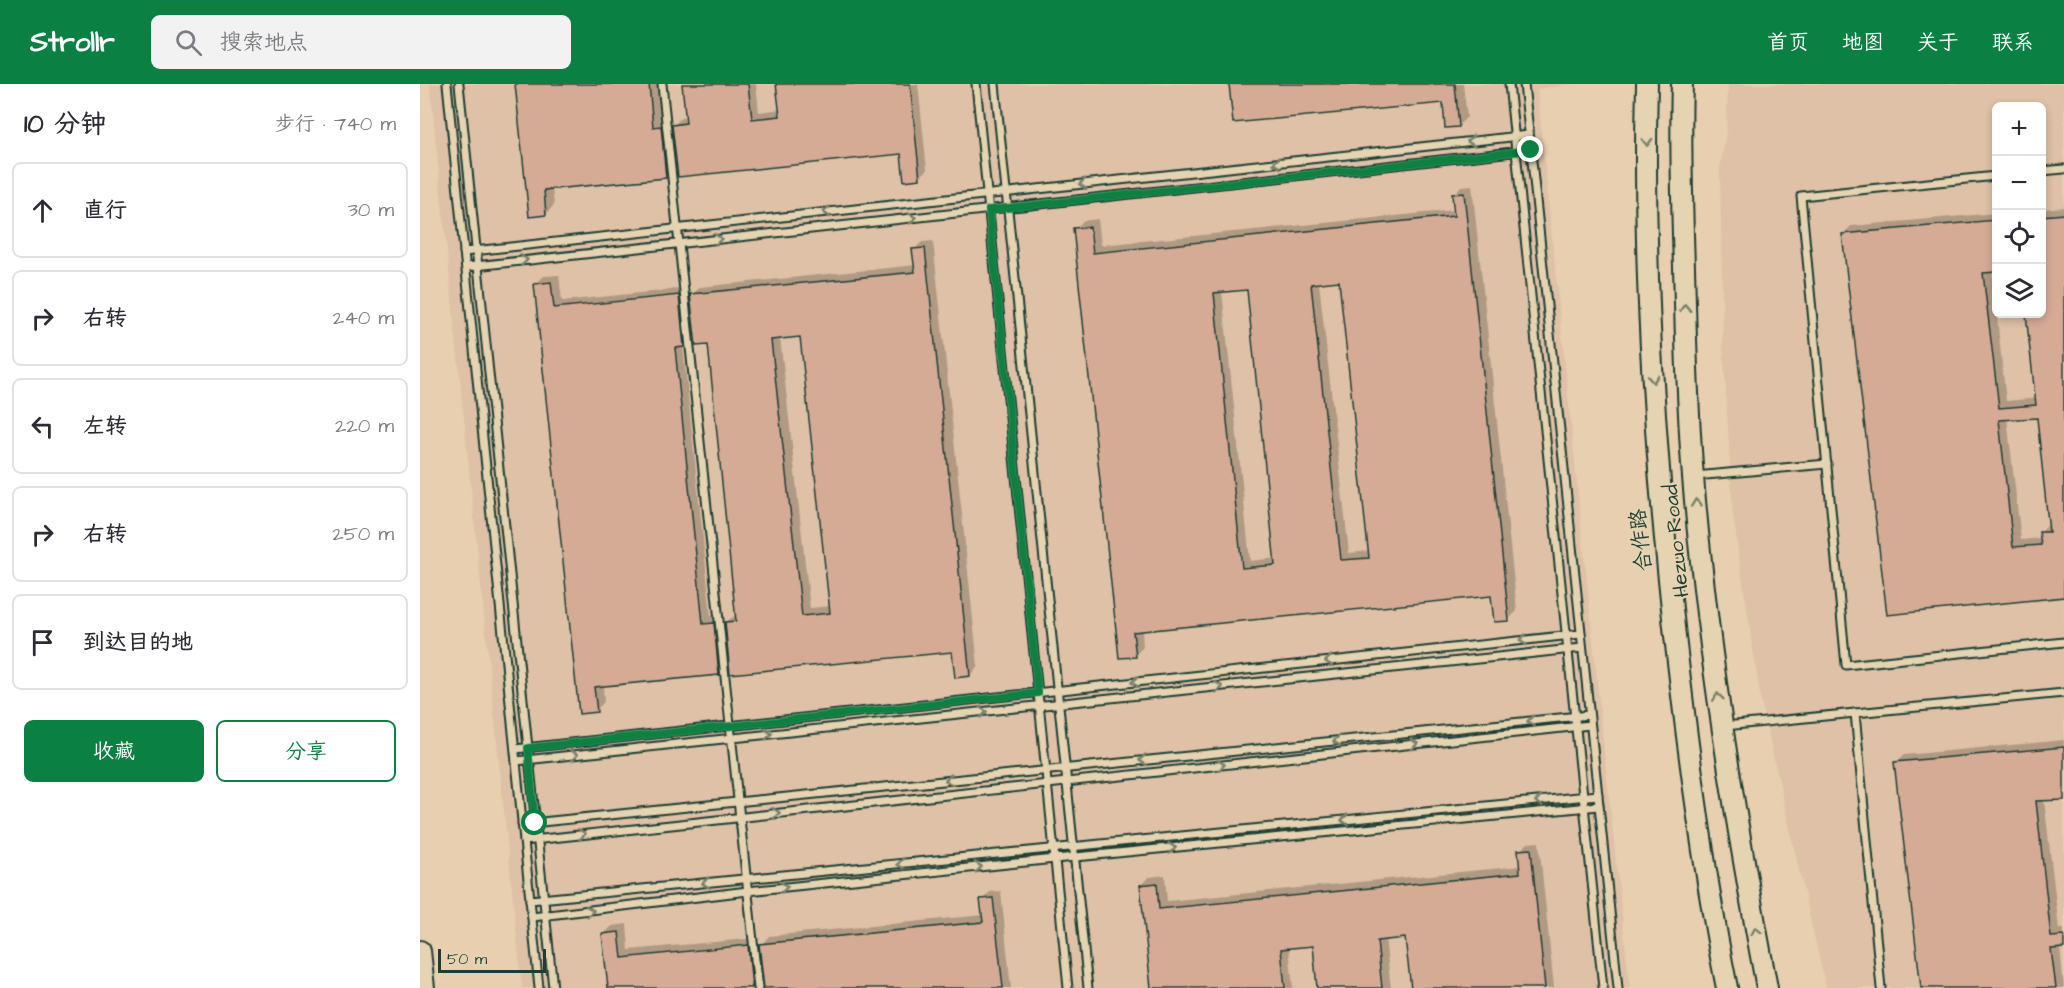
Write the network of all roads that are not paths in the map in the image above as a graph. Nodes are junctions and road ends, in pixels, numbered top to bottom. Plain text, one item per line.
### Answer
1 (447, 84) edge
2 (459, 84) edge
3 (663, 84) edge
4 (976, 84) edge
5 (995, 84) edge
6 (1509, 84) edge
7 (1524, 84) edge
8 (1647, 84) edge
9 (1682, 84) edge
10 (1529, 135) junction
11 (1515, 136) junction
12 (1531, 150) junction
13 (1516, 152) junction
14 (2064, 169) edge
15 (2046, 171) edge
16 (1992, 176) edge
17 (1006, 192) junction
18 (987, 195) junction
19 (1007, 207) junction
20 (989, 210) junction
21 (678, 229) junction
22 (680, 243) junction
23 (476, 251) junction
24 (464, 252) junction
25 (477, 265) junction
26 (466, 267) junction
27 (1827, 464) junction
28 (1693, 476) junction
29 (1581, 634) junction
30 (1566, 636) junction
31 (2064, 642) edge
32 (1582, 648) junction
33 (1568, 650) junction
34 (1057, 691) junction
35 (1038, 693) junction
36 (2064, 693) edge
37 (1059, 704) junction
38 (1040, 706) junction
39 (1856, 713) junction
40 (1589, 715) junction
41 (1575, 716) junction
42 (1590, 725) junction
43 (731, 726) junction
44 (1722, 726) junction
45 (1575, 727) junction
46 (732, 738) junction
47 (528, 748) junction
48 (515, 749) junction
49 (529, 760) junction
50 (516, 761) junction
51 (1065, 768) junction
52 (1046, 770) junction
53 (1067, 782) junction
54 (1047, 784) junction
55 (1598, 795) junction
56 (1583, 796) junction
57 (739, 802) junction
58 (1584, 807) junction
59 (1599, 807) junction
60 (740, 817) junction
61 (535, 823) junction
62 (522, 824) junction
63 (537, 839) junction
64 (524, 841) junction
65 (1073, 847) junction
66 (1054, 849) junction
67 (1074, 857) junction
68 (1055, 859) junction
69 (747, 879) junction
70 (748, 891) junction
71 (543, 899) junction
72 (530, 900) junction
73 (545, 916) junction
74 (532, 917) junction
75 (420, 951) edge
76 (424, 988) edge
77 (539, 988) edge
78 (552, 988) edge
79 (759, 988) edge
80 (1068, 988) edge
81 (1088, 988) edge
82 (1603, 988) edge
83 (1618, 988) edge
84 (1727, 988) edge
85 (1767, 988) edge
86 (1881, 988) edge

1 - 24 lane
2 - 23 lane
3 - 21 lane
4 - 18 lane
5 - 17 lane
6 - 11 lane
7 - 10 lane
8 -> 84 main road, 合作路
28 -> 9 main road, Hezuo Road
10 - 11 lane
10 - 12 lane
11 - 13 lane
11 -> 17 lane
12 - 13 lane
12 - 29 lane
13 - 19 lane
13 - 30 lane
14 - 15 lane
16 - 27 lane
17 - 18 lane
17 - 19 lane
18 - 20 lane
18 -> 21 lane
19 - 20 lane
19 - 34 lane
22 -> 20 lane
20 - 35 lane
21 - 22 lane
21 - 23 lane
25 -> 22 lane
22 - 43 lane
23 - 24 lane
23 - 25 lane
24 - 26 lane
25 - 26 lane
25 - 47 lane
26 - 48 lane
27 - 28 lane
27 - 31 lane
44 -> 28 main road, Hezuo Road
29 - 30 lane
29 - 32 lane
30 - 33 lane
30 -> 34 lane
32 - 33 lane
32 - 40 lane
37 -> 33 lane
33 - 41 lane
34 - 35 lane
34 - 37 lane
35 - 38 lane
35 - 43 lane
36 - 39 lane
37 - 38 lane
37 - 51 lane
46 -> 38 lane
38 - 52 lane
39 - 44 lane
39 - 86 lane
40 - 41 lane
40 - 42 lane
41 - 45 lane
41 -> 51 lane
42 - 45 lane
42 - 55 lane
43 - 46 lane
43 - 47 lane
85 -> 44 main road, Hezuo Road
53 -> 45 lane
45 - 56 lane
49 -> 46 lane
46 - 57 lane
47 - 48 lane
47 - 49 lane
48 - 50 lane
49 - 50 lane
49 - 61 lane
50 - 62 lane
51 - 52 lane
51 - 53 lane
52 - 54 lane
52 -> 57 lane
53 - 54 lane
53 - 65 lane
60 -> 54 lane
54 - 66 lane
55 - 56 lane
55 - 59 lane
56 - 58 lane
56 -> 65 lane
57 - 60 lane
57 - 61 lane
58 - 59 lane
67 -> 58 lane
58 - 82 lane
59 - 83 lane
63 -> 60 lane
60 - 69 lane
61 - 62 lane
61 - 63 lane
62 - 64 lane
63 - 64 lane
63 - 71 lane
64 - 72 lane
65 - 66 lane
65 - 67 lane
66 - 68 lane
66 -> 69 lane
67 - 68 lane
67 - 81 lane
70 -> 68 lane
68 - 80 lane
69 - 70 lane
69 -> 71 lane
73 -> 70 lane
70 - 79 lane
71 - 72 lane
71 - 73 lane
72 - 74 lane
73 - 74 lane
73 - 78 lane
74 - 77 lane
75 - 76 main road

